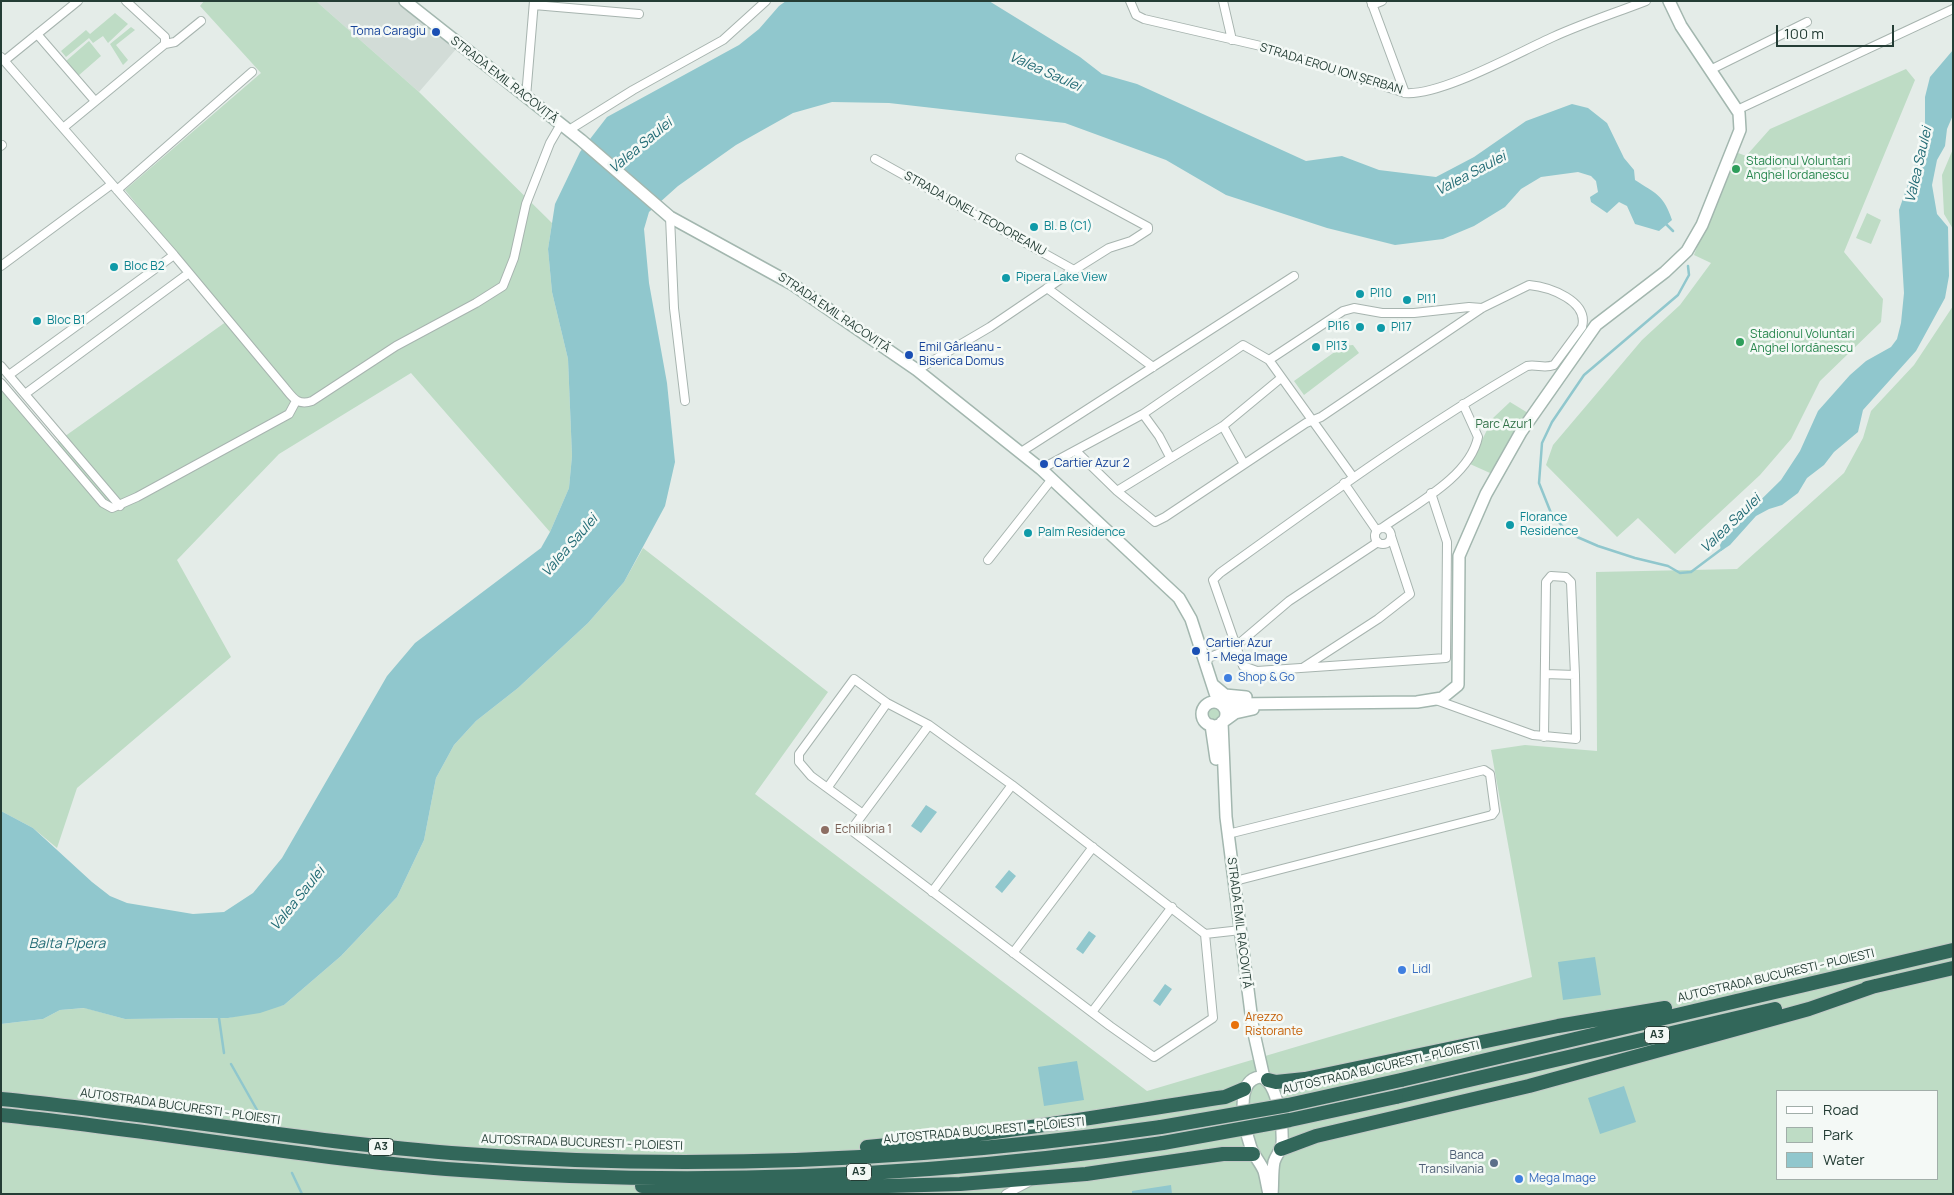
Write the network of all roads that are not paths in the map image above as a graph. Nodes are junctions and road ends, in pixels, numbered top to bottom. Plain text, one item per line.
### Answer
1 (78, 1) edge
2 (126, 1) edge
3 (766, 1) edge
4 (1130, 1) edge
5 (1224, 1) edge
6 (1382, 1) edge
7 (1646, 1) edge
8 (1669, 1) edge
9 (408, 3) edge
10 (534, 3) edge
11 (1372, 3) edge
12 (1953, 9) edge
13 (638, 14) dead end
14 (201, 21) dead end
15 (1807, 22) dead end
16 (37, 34) junction
17 (1232, 40) junction
18 (164, 44) junction
19 (3, 62) edge
20 (1710, 70) junction
21 (252, 72) dead end
22 (1405, 92) junction
23 (526, 97) junction
24 (95, 101) junction
25 (1737, 110) junction
26 (565, 127) junction
27 (63, 128) junction
28 (1020, 158) dead end
29 (875, 159) dead end
30 (114, 187) junction
31 (670, 216) junction
32 (174, 255) junction
33 (1, 266) edge
34 (1074, 270) junction
35 (189, 273) junction
36 (1294, 276) dead end
37 (1047, 288) junction
38 (1482, 308) junction
39 (1269, 360) junction
40 (1, 366) edge
41 (1153, 368) junction
42 (917, 370) junction
43 (9, 375) junction
44 (1281, 378) junction
45 (1, 383) edge
46 (25, 394) junction
47 (296, 401) junction
48 (685, 402) dead end
49 (1463, 404) junction
50 (1144, 414) junction
51 (1312, 421) junction
52 (1223, 426) junction
53 (1022, 452) junction
54 (1076, 452) junction
55 (1170, 457) junction
56 (1244, 464) junction
57 (1041, 469) junction
58 (1353, 478) junction
59 (1052, 479) junction
60 (1344, 484) junction
61 (1117, 491) junction
62 (1431, 493) junction
63 (120, 506) junction
64 (1380, 529) junction
65 (1391, 536) junction
66 (1378, 542) junction
67 (988, 560) dead end
68 (1234, 647) junction
69 (1203, 660) junction
70 (1303, 668) junction
71 (1545, 674) junction
72 (1575, 675) junction
73 (1210, 679) junction
74 (1436, 700) junction
75 (887, 703) junction
76 (1217, 704) junction
77 (1314, 704) junction
78 (1219, 723) junction
79 (929, 725) junction
80 (1544, 737) junction
81 (1012, 785) junction
82 (828, 787) junction
83 (864, 814) junction
84 (1228, 834) junction
85 (1093, 847) junction
86 (1235, 881) junction
87 (932, 892) junction
88 (1172, 907) junction
89 (1241, 930) junction
90 (1208, 934) junction
91 (1953, 950) edge
92 (1013, 952) junction
93 (1953, 968) edge
94 (1875, 986) junction
95 (1753, 996) junction
96 (1092, 1012) junction
97 (1253, 1029) junction
98 (1266, 1079) junction
99 (1247, 1084) junction
100 (1, 1099) edge
101 (1, 1115) edge
102 (1278, 1152) junction
103 (1255, 1156) junction
104 (704, 1162) junction
105 (554, 1175) junction
106 (1033, 1179) junction
107 (1006, 1194) edge
108 (1271, 1194) edge

1 - 16 street
2 - 18 street
3 - 26 street
4 - 17 street, STRADA EROU ION ȘERBAN
5 - 17 street
6 - 11 street
7 - 22 street, STRADA EROU ION ȘERBAN
8 - 20 street
9 - 23 street, STRADA EMIL RACOVIȚĂ
10 - 13 street
10 - 23 street
11 - 22 street
12 - 25 street
14 - 18 street
15 - 20 street
16 - 19 street
16 - 24 street
17 - 22 street, STRADA EROU ION ȘERBAN
18 - 24 street
19 - 27 street
20 - 25 street
21 - 30 street
23 - 26 street, STRADA EMIL RACOVIȚĂ
24 - 27 street
25 - 74 street
26 - 31 street, STRADA EMIL RACOVIȚĂ
26 - 47 street
27 - 30 street
28 - 34 street
29 - 34 street, STRADA IONEL TEODOREANU
30 - 32 street
30 - 33 street
31 - 42 street, STRADA EMIL RACOVIȚĂ
31 - 48 street
32 - 35 street
32 - 43 street
34 - 37 street
35 - 46 street
35 - 47 street
36 - 41 street
37 - 41 street
37 - 42 street
38 - 39 street
38 - 49 street
38 - 51 street
39 - 44 street
39 - 50 street
40 - 43 street
41 - 53 street
42 - 53 street, STRADA EMIL RACOVIȚĂ
43 - 46 street
44 - 51 street
44 - 52 street
45 - 63 street
46 - 63 street
47 - 63 street
49 - 58 street
49 - 62 street
50 - 54 street
50 - 55 street
51 - 56 street
51 - 58 street
52 - 55 street
52 - 56 street
53 - 57 street, STRADA EMIL RACOVIȚĂ
54 - 57 street
54 - 61 street
55 - 61 street
56 - 61 street
57 - 59 street, STRADA EMIL RACOVIȚĂ
58 - 60 street
59 - 67 street
59 - 69 street, STRADA EMIL RACOVIȚĂ
60 - 64 street
60 - 68 street
62 - 64 street
62 - 70 street
64 - 65 street
64 - 66 street
65 - 66 street
65 - 70 street
66 - 68 street
68 - 69 street
68 - 70 street
69 - 73 street, STRADA EMIL RACOVIȚĂ
71 - 72 street
71 - 72 street
71 - 80 street
72 - 80 street
73 - 76 street, STRADA EMIL RACOVIȚĂ
73 - 77 street
74 - 77 street
74 - 80 street
75 - 79 street
75 - 82 street
75 - 82 street
76 - 77 street
76 - 78 street, STRADA EMIL RACOVIȚĂ
76 - 78 street, STRADA EMIL RACOVIȚĂ
77 - 78 street
78 - 84 street, STRADA EMIL RACOVIȚĂ
79 - 81 street
79 - 83 street
81 - 85 street
81 - 87 street
82 - 83 street
83 - 87 street
84 - 86 street, STRADA EMIL RACOVIȚĂ
84 - 86 street
85 - 88 street
85 - 92 street
86 - 89 street, STRADA EMIL RACOVIȚĂ
87 - 92 street
88 - 90 street
88 - 96 street
89 - 90 street
89 - 97 street, STRADA EMIL RACOVIȚĂ
90 - 96 street
91 - 95 highway, AUTOSTRADA BUCURESTI - PLOIESTI / A3
92 - 96 street
93 - 94 highway, A3
94 - 102 highway
94 - 105 highway, A3, bridge
95 - 98 highway
95 - 104 highway, AUTOSTRADA BUCURESTI - PLOIESTI / A3, bridge
97 - 98 street, STRADA EMIL RACOVIȚĂ
97 - 99 street, STRADA EMIL RACOVIȚĂ
98 - 99 street
98 - 102 street, STRADA EMIL RACOVIȚĂ
99 - 103 street, STRADA EMIL RACOVIȚĂ
99 - 104 highway
100 - 104 highway, AUTOSTRADA BUCURESTI - PLOIESTI / A3
101 - 105 highway, A3
102 - 103 street
102 - 108 street, STRADA EMIL RACOVIȚĂ
103 - 106 highway
103 - 108 street, STRADA EMIL RACOVIȚĂ
105 - 106 highway
106 - 107 street

